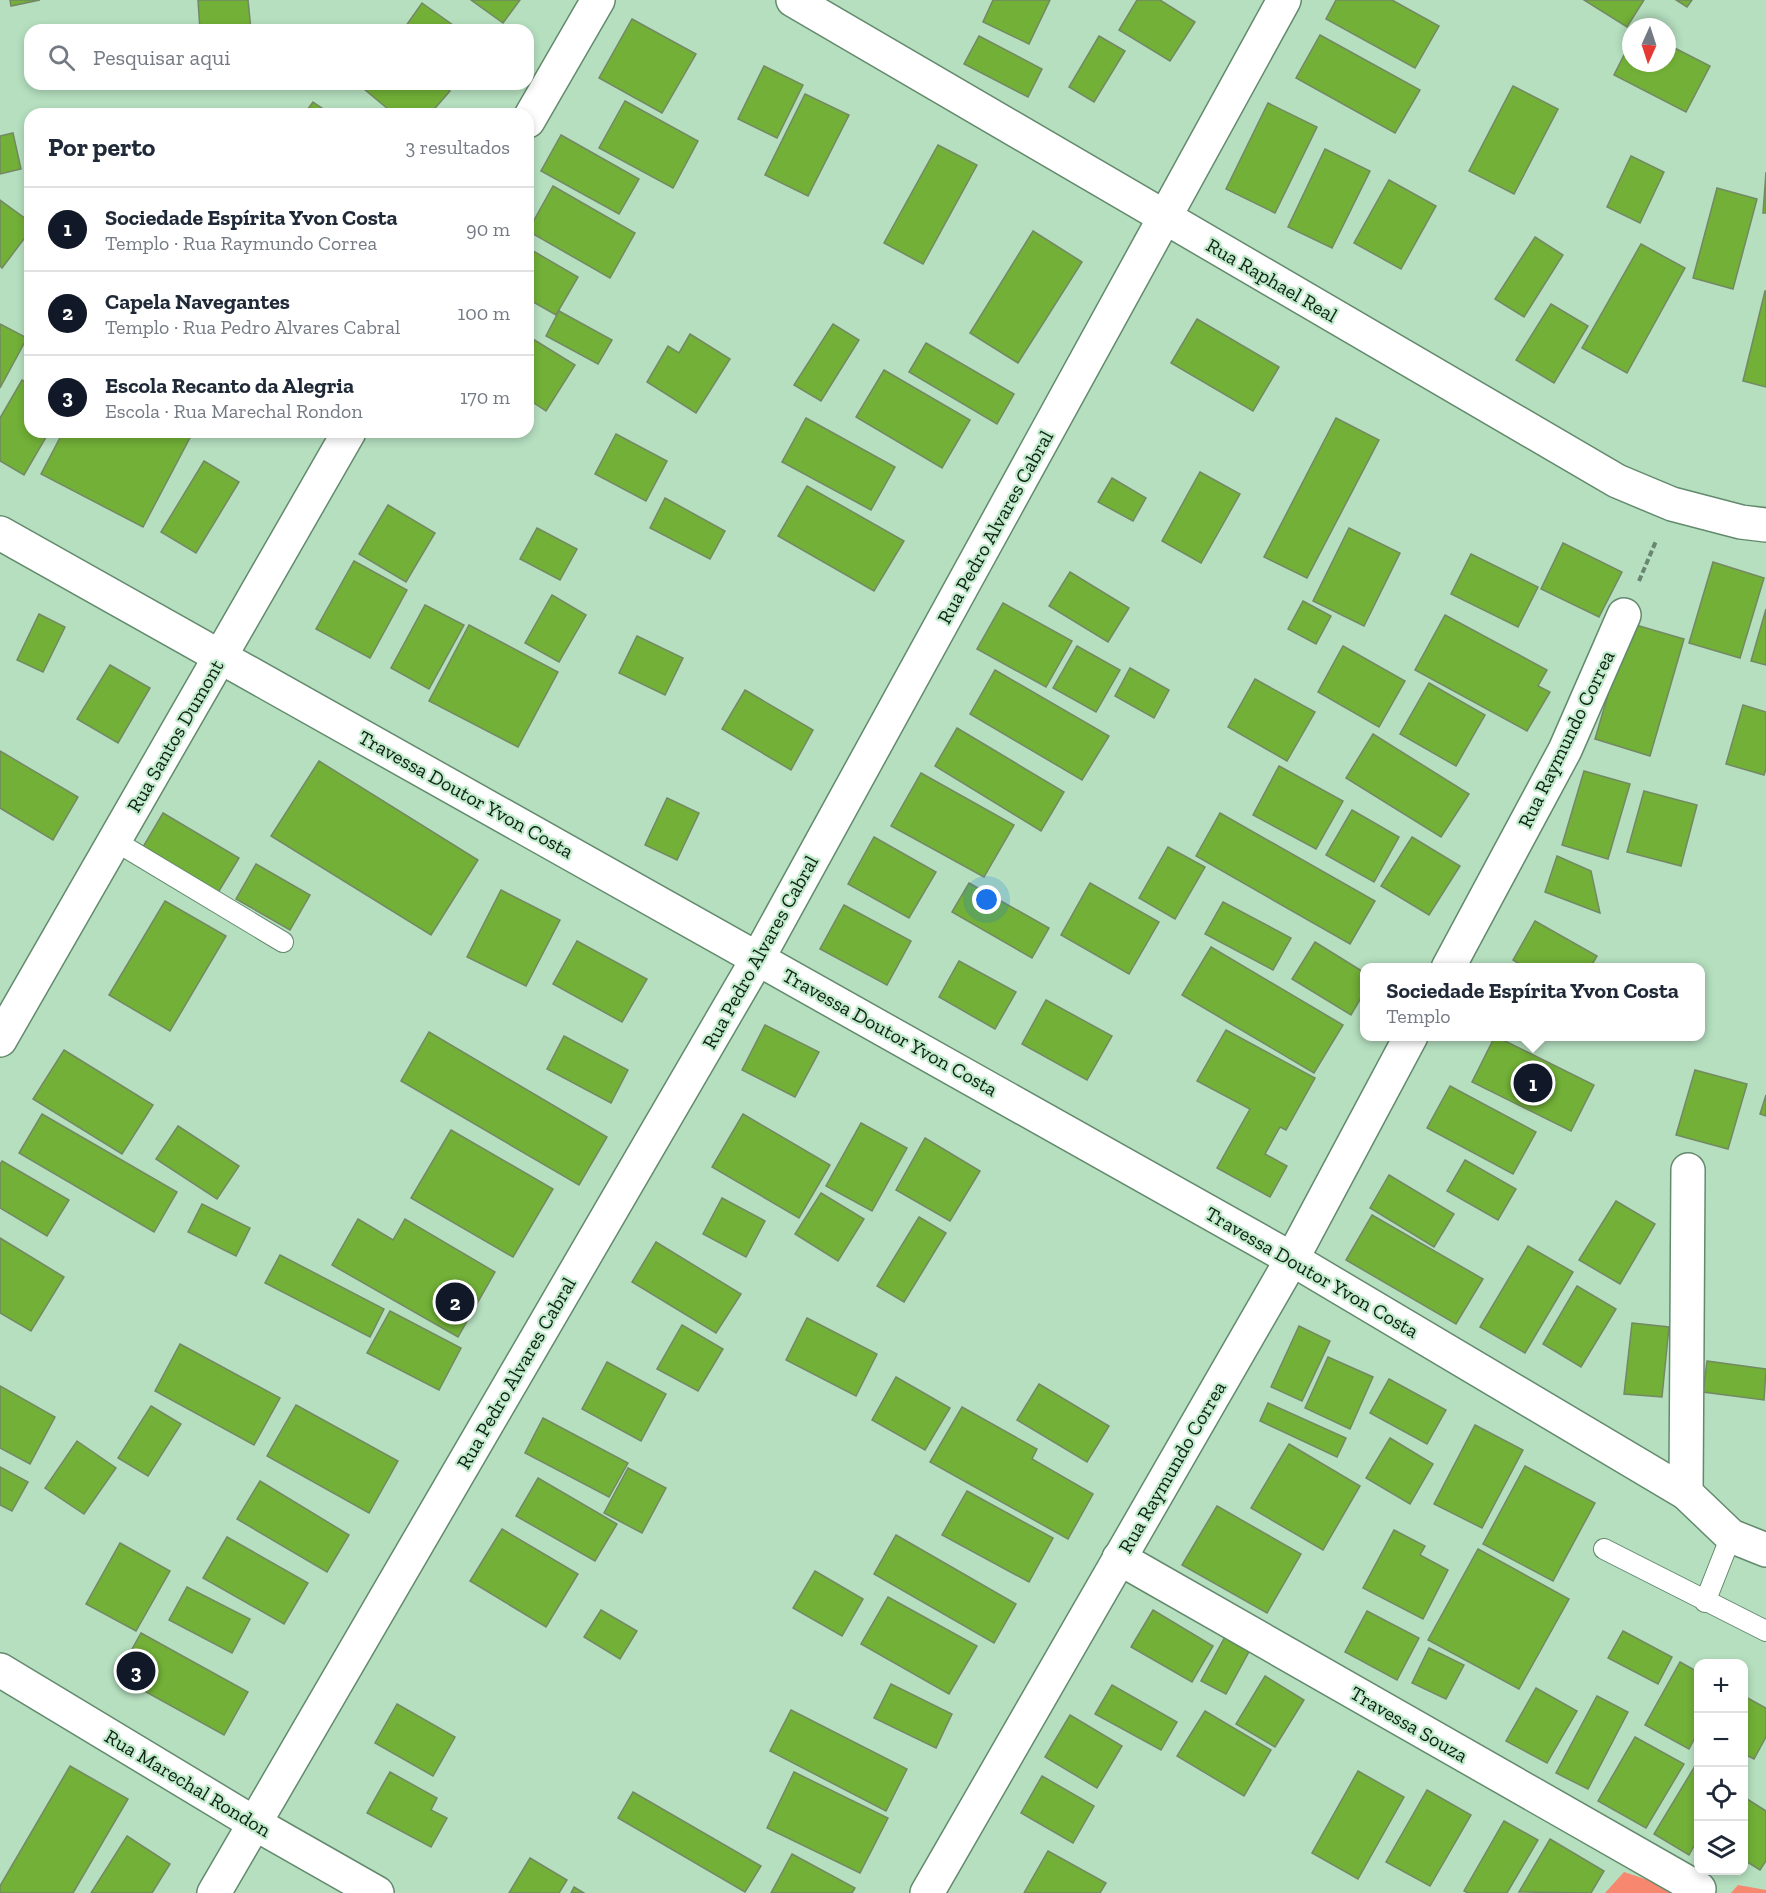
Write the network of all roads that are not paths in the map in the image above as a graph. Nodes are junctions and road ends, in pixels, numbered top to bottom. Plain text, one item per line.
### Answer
1 (598, 0) edge
2 (793, 0) edge
3 (1284, 0) edge
4 (534, 111) edge
5 (1165, 217) junction
6 (346, 438) edge
7 (1766, 525) edge
8 (0, 533) edge
9 (1624, 615) road end
10 (220, 656) junction
11 (115, 841) junction
12 (283, 942) dead end
13 (758, 958) junction
14 (1451, 963) edge
15 (0, 1040) edge
16 (1408, 1041) edge
17 (1688, 1170) dead end
18 (1292, 1259) junction
19 (1686, 1493) junction
20 (1731, 1536) junction
21 (1604, 1550) dead end
22 (1766, 1550) edge
23 (1119, 1558) junction
24 (1705, 1602) junction
25 (1766, 1631) edge
26 (0, 1671) edge
27 (254, 1823) junction
28 (1699, 1889) dead end
29 (214, 1893) edge
30 (377, 1893) edge
31 (927, 1893) edge

1 - 4 street
2 - 5 street, Rua Raphael Real
3 - 5 street, Rua Pedro Alvares Cabral
5 - 7 street, Rua Raphael Real
5 - 13 street, Rua Pedro Alvares Cabral
6 - 10 street, Rua Santos Dumont
8 - 10 street, Travessa Doutor Yvon Costa
9 - 14 street, Rua Raymundo Correa
10 - 11 street, Rua Santos Dumont
10 - 13 street, Travessa Doutor Yvon Costa
11 - 12 lane
11 - 15 street, Rua Santos Dumont
13 - 18 street, Travessa Doutor Yvon Costa
13 - 27 street, Rua Pedro Alvares Cabral
16 - 18 street, Rua Raymundo Correa
17 - 19 street
18 - 19 street, Travessa Doutor Yvon Costa
18 - 23 street, Rua Raymundo Correa
19 - 20 street, Travessa Doutor Yvon Costa
20 - 22 street, Travessa Doutor Yvon Costa
20 - 24 lane
21 - 24 lane
23 - 28 street, Travessa Souza
23 - 31 street, Rua Raymundo Correa
24 - 25 lane
26 - 27 street, Rua Marechal Rondon
27 - 29 street, Rua Pedro Alvares Cabral
27 - 30 street, Rua Marechal Rondon

